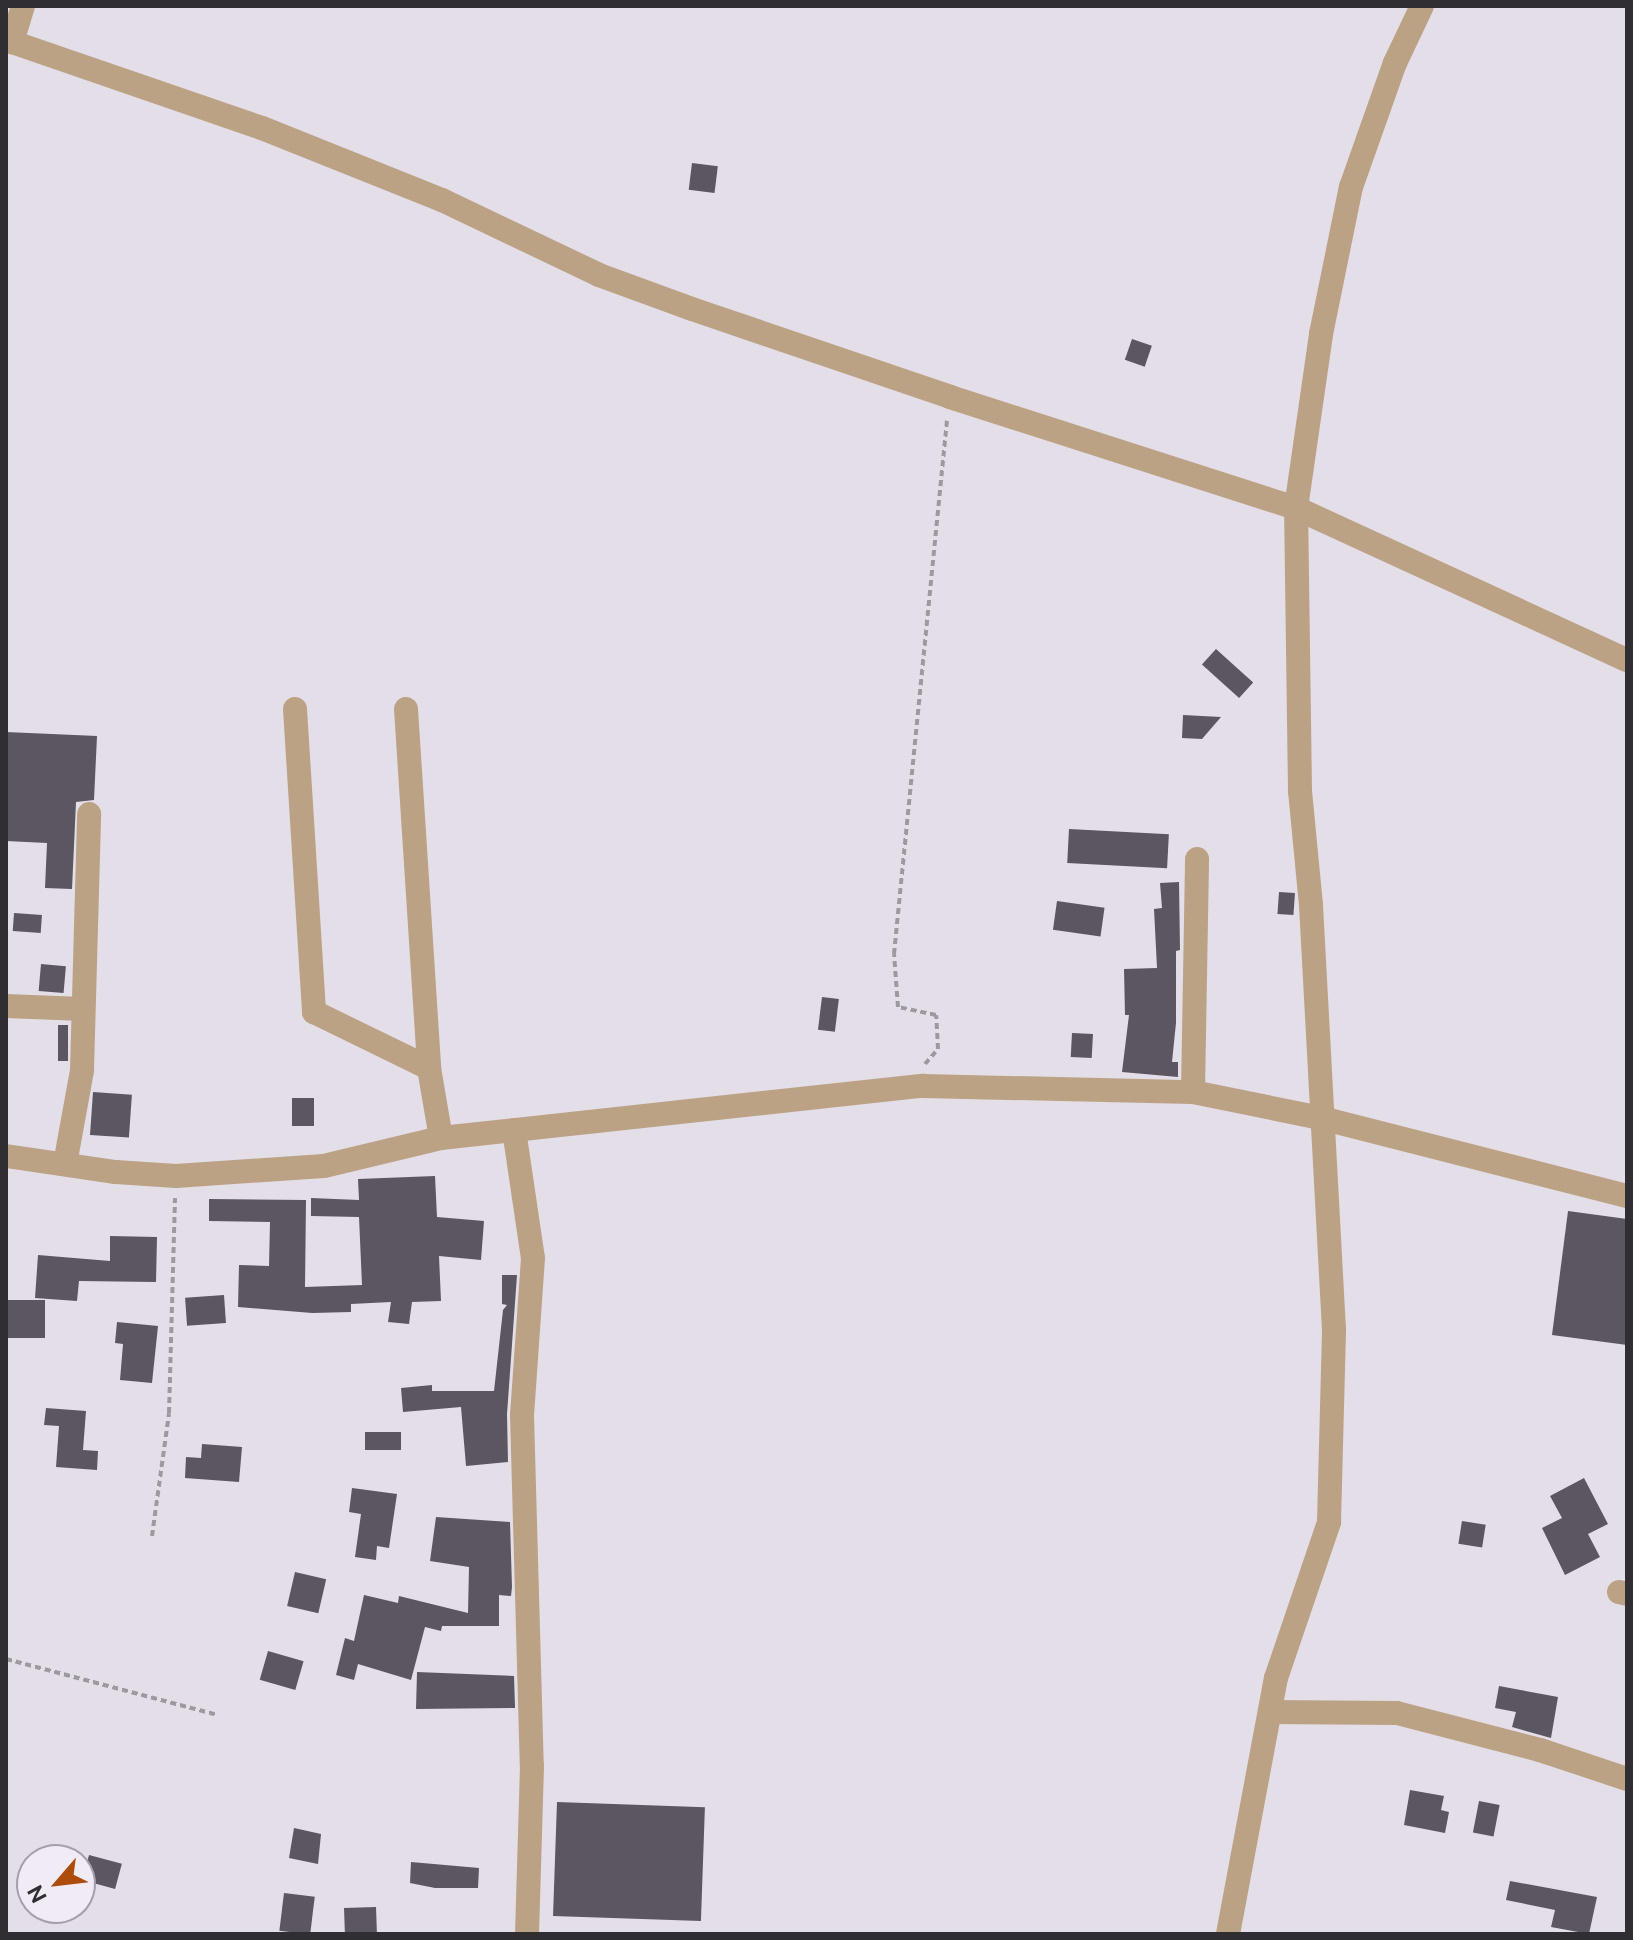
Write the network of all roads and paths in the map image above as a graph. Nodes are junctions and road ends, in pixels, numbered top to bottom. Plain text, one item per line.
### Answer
1 (23, 6) edge
2 (1422, 6) edge
3 (950, 397) junction
4 (1296, 508) junction
5 (1627, 660) edge
6 (295, 709) dead end
7 (406, 709) dead end
8 (89, 814) dead end
9 (1197, 859) dead end
10 (6, 1006) edge
11 (83, 1009) junction
12 (429, 1068) junction
13 (923, 1086) junction
14 (1193, 1092) junction
15 (1321, 1118) junction
16 (514, 1130) junction
17 (441, 1138) junction
18 (6, 1156) edge
19 (65, 1164) junction
20 (176, 1176) junction
21 (1627, 1196) edge
22 (152, 1536) dead end
23 (6, 1659) edge
24 (1270, 1712) junction
25 (218, 1715) dead end
26 (1627, 1779) edge
27 (527, 1934) edge
28 (1228, 1934) edge

1 - 3 street
2 - 4 street
3 - 4 street
3 - 13 path
4 - 5 street
4 - 15 street
6 - 12 street
7 - 12 street
8 - 11 street
9 - 14 street
10 - 11 street
11 - 19 street
12 - 17 street
13 - 14 street
13 - 16 street
14 - 15 street
15 - 21 street
15 - 24 street
16 - 17 street
16 - 27 street
17 - 20 street
18 - 19 street
19 - 20 street
20 - 22 path
23 - 25 path
24 - 26 street
24 - 28 street

